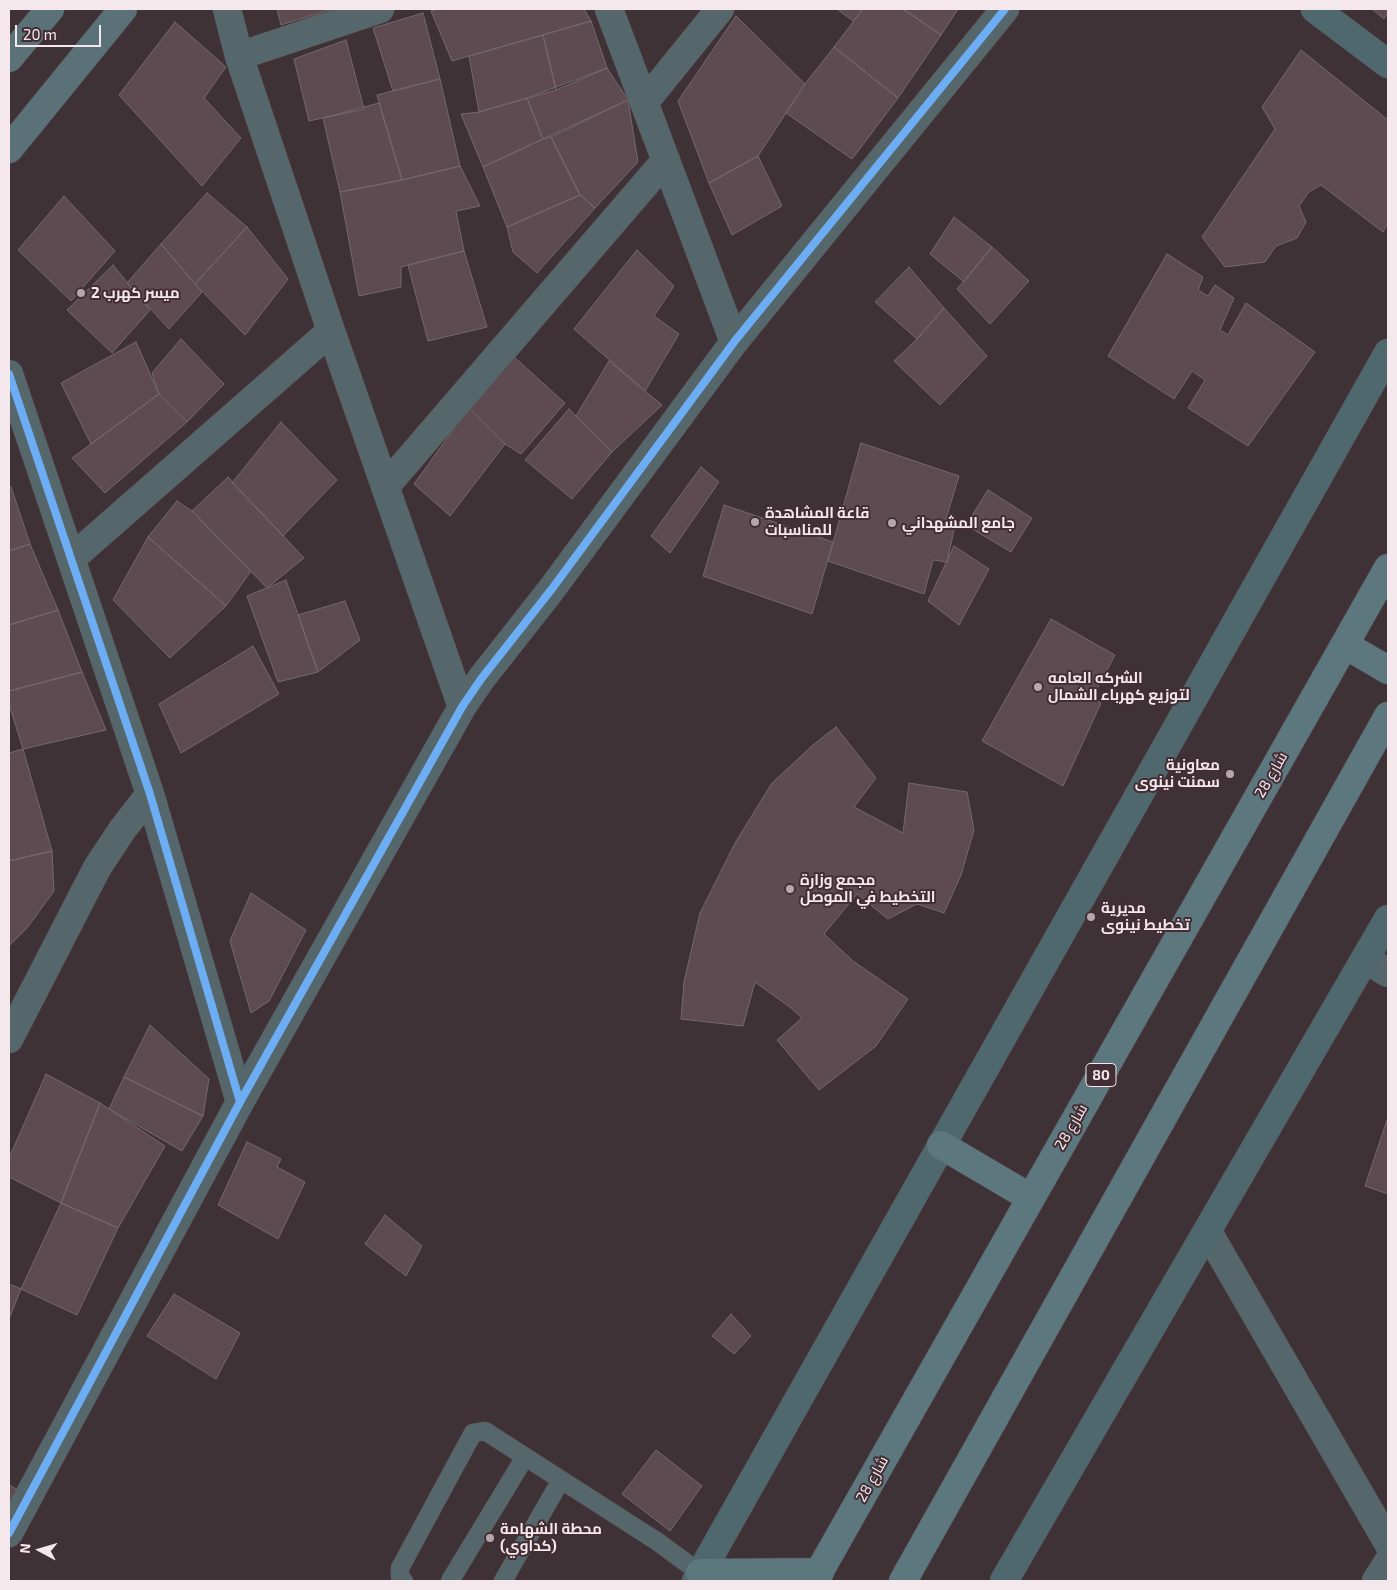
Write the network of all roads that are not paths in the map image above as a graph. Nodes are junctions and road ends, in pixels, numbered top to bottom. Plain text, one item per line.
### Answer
1 (50, 9) edge
2 (123, 9) edge
3 (227, 9) edge
4 (380, 9) edge
5 (609, 9) edge
6 (720, 9) edge
7 (1005, 9) edge
8 (1315, 9) edge
9 (239, 56) junction
10 (9, 58) edge
11 (1388, 64) edge
12 (644, 103) junction
13 (9, 149) edge
14 (666, 160) junction
15 (331, 331) junction
16 (734, 342) junction
17 (1388, 353) edge
18 (9, 374) edge
19 (385, 487) junction
20 (71, 559) junction
21 (1388, 568) edge
22 (1345, 645) junction
23 (1388, 670) edge
24 (462, 707) junction
25 (1388, 716) edge
26 (150, 794) junction
27 (1388, 919) edge
28 (1365, 959) junction
29 (1388, 972) edge
30 (9, 1039) edge
31 (240, 1102) junction
32 (941, 1145) junction
33 (1031, 1198) junction
34 (1208, 1232) junction
35 (525, 1457) junction
36 (561, 1480) junction
37 (9, 1533) edge
38 (1388, 1543) edge
39 (1388, 1562) edge
40 (817, 1576) edge
41 (698, 1577) edge
42 (404, 1581) edge
43 (450, 1581) edge
44 (503, 1581) edge
45 (903, 1581) edge
46 (1004, 1581) edge
47 (1376, 1581) edge

1 - 10 main road
2 - 13 main road
3 - 9 street
4 - 9 street
5 - 12 street
6 - 12 street
7 - 16 street
8 - 11 main road
9 - 15 street
12 - 14 street
14 - 16 street
14 - 19 street
15 - 19 street
15 - 20 street
16 - 24 street
17 - 32 main road
18 - 20 street
19 - 24 street
20 - 26 street
21 - 22 highway, شارع 28 / 80
22 - 23 highway
22 - 33 highway, شارع 28 / 80
24 - 31 street
25 - 45 highway
26 - 30 street
26 - 31 street
27 - 28 main road
28 - 29 street
28 - 34 main road
31 - 37 street
32 - 33 highway
32 - 41 main road
33 - 40 highway, شارع 28 / 80
34 - 38 street
34 - 46 main road
35 - 36 lane
35 - 42 lane
35 - 43 lane
36 - 41 lane
36 - 44 lane
39 - 47 street
40 - 41 highway

